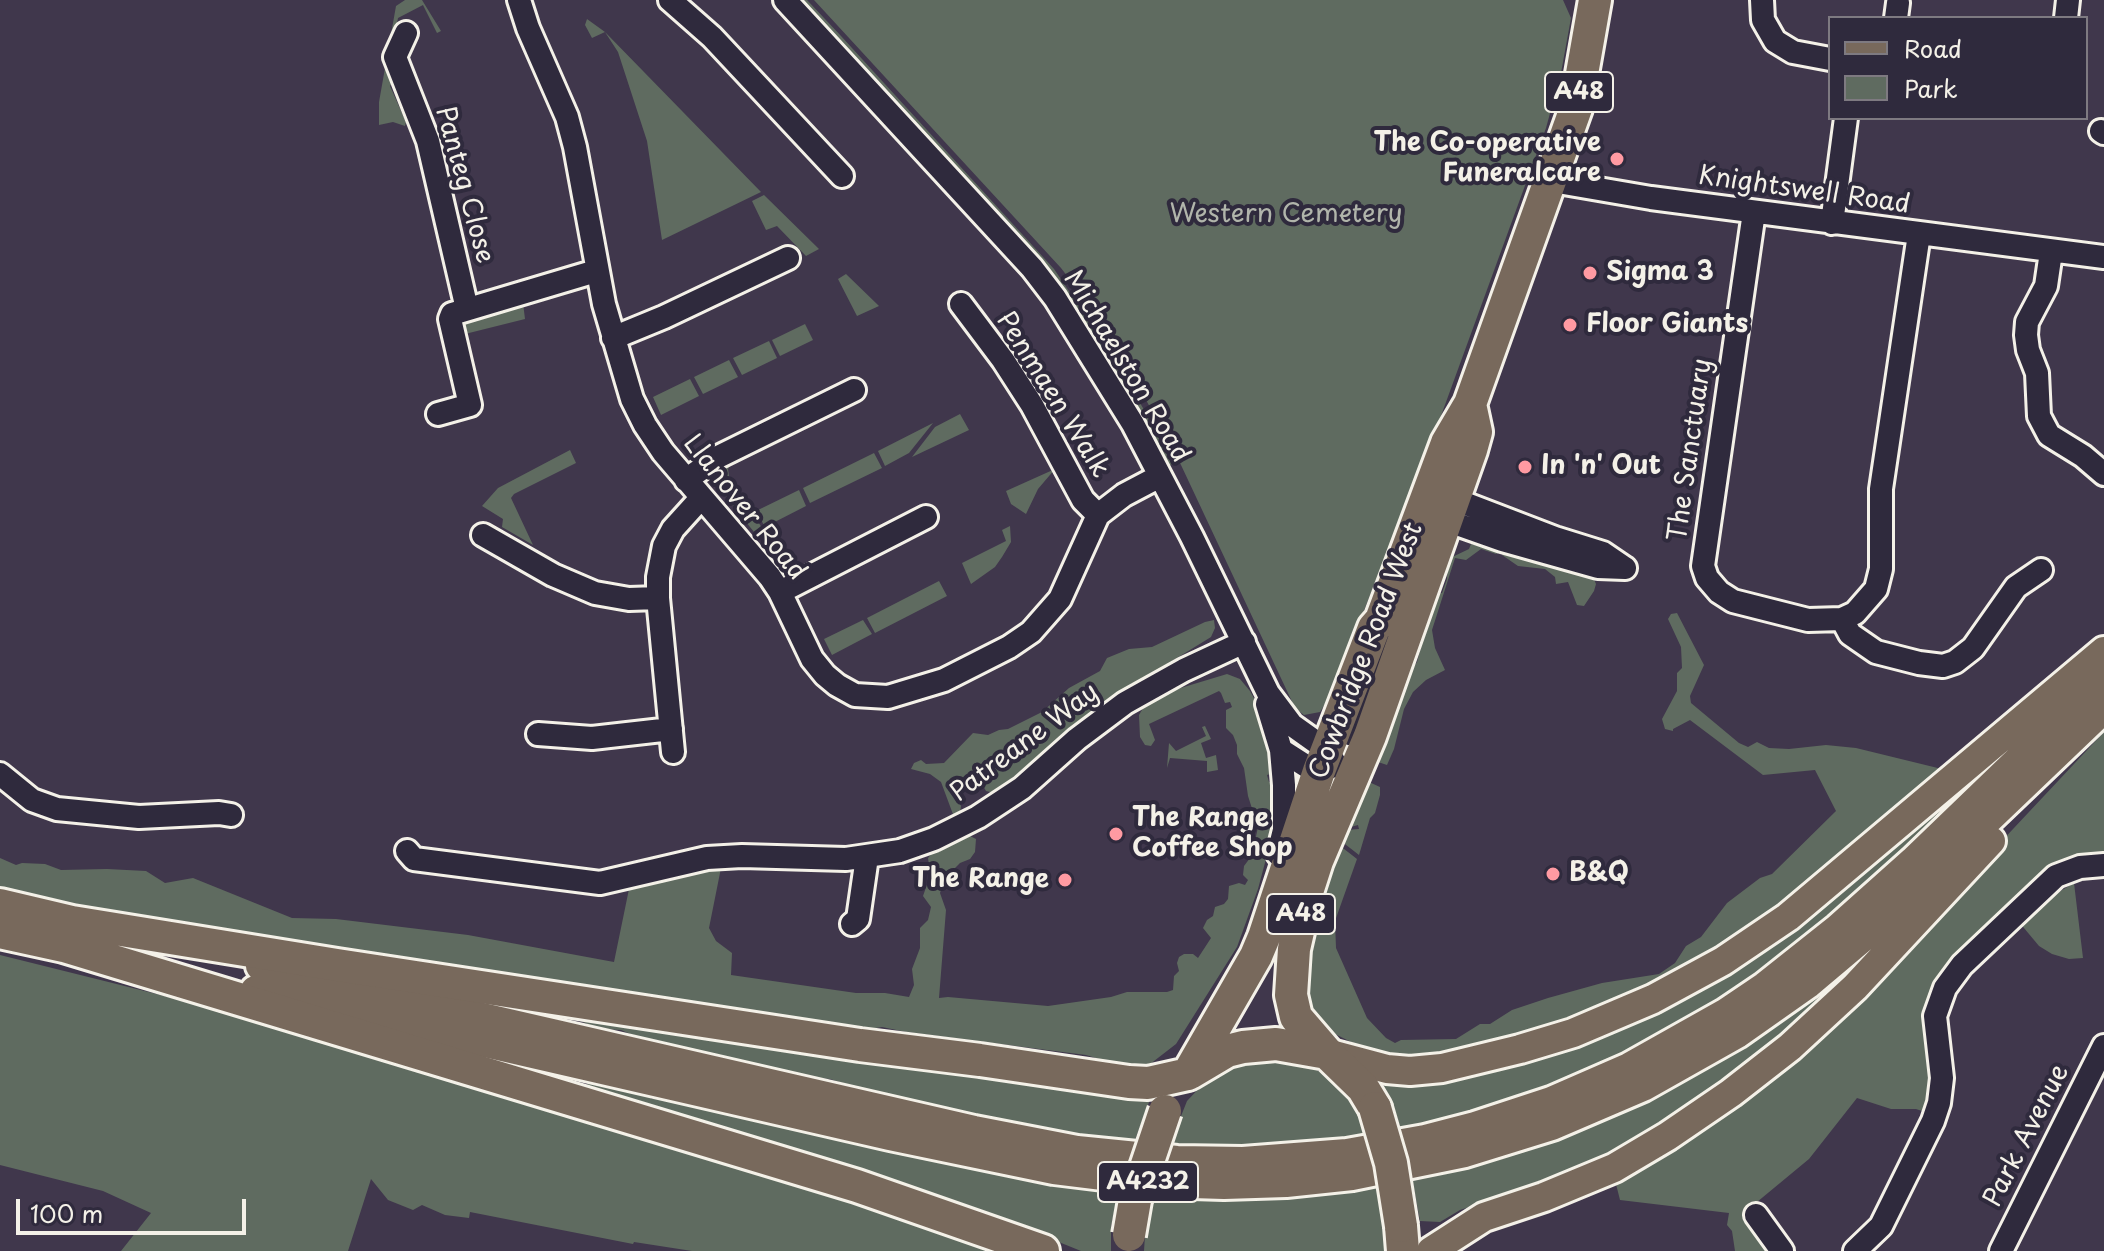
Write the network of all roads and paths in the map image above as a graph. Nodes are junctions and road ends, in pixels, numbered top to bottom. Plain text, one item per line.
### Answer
1 (519, 0) edge
2 (670, 0) edge
3 (785, 0) edge
4 (1595, 0) edge
5 (1762, 0) edge
6 (406, 33) dead end
7 (1828, 59) edge
8 (1846, 120) edge
9 (842, 176) dead end
10 (1552, 181) junction
11 (1754, 212) junction
12 (1832, 223) junction
13 (1919, 234) junction
14 (2051, 252) junction
15 (2104, 257) edge
16 (788, 258) dead end
17 (596, 271) junction
18 (961, 304) dead end
19 (467, 309) junction
20 (613, 338) junction
21 (854, 390) dead end
22 (438, 414) dead end
23 (2104, 474) edge
24 (1160, 476) junction
25 (686, 480) junction
26 (701, 498) junction
27 (1438, 505) junction
28 (1098, 515) junction
29 (926, 517) dead end
30 (483, 535) dead end
31 (2026, 573) dead end
32 (780, 592) junction
33 (658, 598) junction
34 (1842, 619) junction
35 (1244, 642) junction
36 (2104, 651) edge
37 (2104, 677) edge
38 (1268, 693) junction
39 (2104, 709) edge
40 (2104, 715) edge
41 (538, 734) dead end
42 (1281, 750) junction
43 (1334, 764) junction
44 (0, 774) edge
45 (231, 815) dead end
46 (407, 851) dead end
47 (867, 857) junction
48 (2104, 865) edge
49 (1278, 899) junction
50 (0, 905) edge
51 (852, 924) dead end
52 (0, 932) edge
53 (68, 934) junction
54 (2104, 1046) edge
55 (1327, 1053) junction
56 (1188, 1074) junction
57 (1756, 1215) dead end
58 (1402, 1239) edge
59 (1129, 1243) edge
60 (1439, 1249) edge
61 (1043, 1251) edge
62 (1782, 1251) edge
63 (1855, 1251) edge
64 (2001, 1251) edge

1 - 17 street, Llanover Road
2 - 9 street
3 - 24 street, Michaelston Road
4 - 10 highway, Cowbridge Road West / A48
5 - 7 street
6 - 19 street, Panteg Close
8 - 12 street
10 - 11 street, Knightswell Road
10 - 27 highway, Cowbridge Road West / A48
11 - 12 street, Knightswell Road
11 - 34 street, The Sanctuary
12 - 13 street, Knightswell Road
13 - 14 street, Knightswell Road
13 - 34 street
14 - 15 street, Knightswell Road
14 - 23 street
16 - 20 street
17 - 19 street, Panteg Close
17 - 20 street, Llanover Road
18 - 28 street, Penmaen Walk
19 - 22 street
20 - 25 street, Llanover Road
21 - 25 street
24 - 28 street, Llanover Road
24 - 35 street, Michaelston Road
25 - 26 street, Llanover Road
26 - 32 street, Llanover Road
26 - 33 street
27 - 27 street
27 - 43 highway, Cowbridge Road West / A48
27 - 43 highway, Cowbridge Road West / A48
28 - 32 street, Llanover Road
29 - 32 street
30 - 33 street
31 - 34 street
33 - 41 street
35 - 38 street, Michaelston Road
35 - 47 street, Patreane Way
36 - 55 main road
37 - 53 main road, A4232
38 - 42 street, Michaelston Road
38 - 43 street, Michaelston Road
39 - 53 main road, A4232
40 - 60 main road
42 - 43 street
42 - 49 street, Michaelston Road
43 - 49 highway, Cowbridge Road West / A48
43 - 55 highway, Cowbridge Road West / A48
44 - 45 street
46 - 47 street, Patreane Way
47 - 51 street
48 - 63 street
49 - 56 highway, Cowbridge Road West / A48
50 - 53 highway, A4232
52 - 53 highway, A4232
53 - 56 highway
53 - 61 highway
54 - 64 street, Park Avenue
55 - 56 highway
55 - 58 highway, Cowbridge Road West, bridge
56 - 59 highway, Cowbridge Road West, bridge
57 - 62 street

